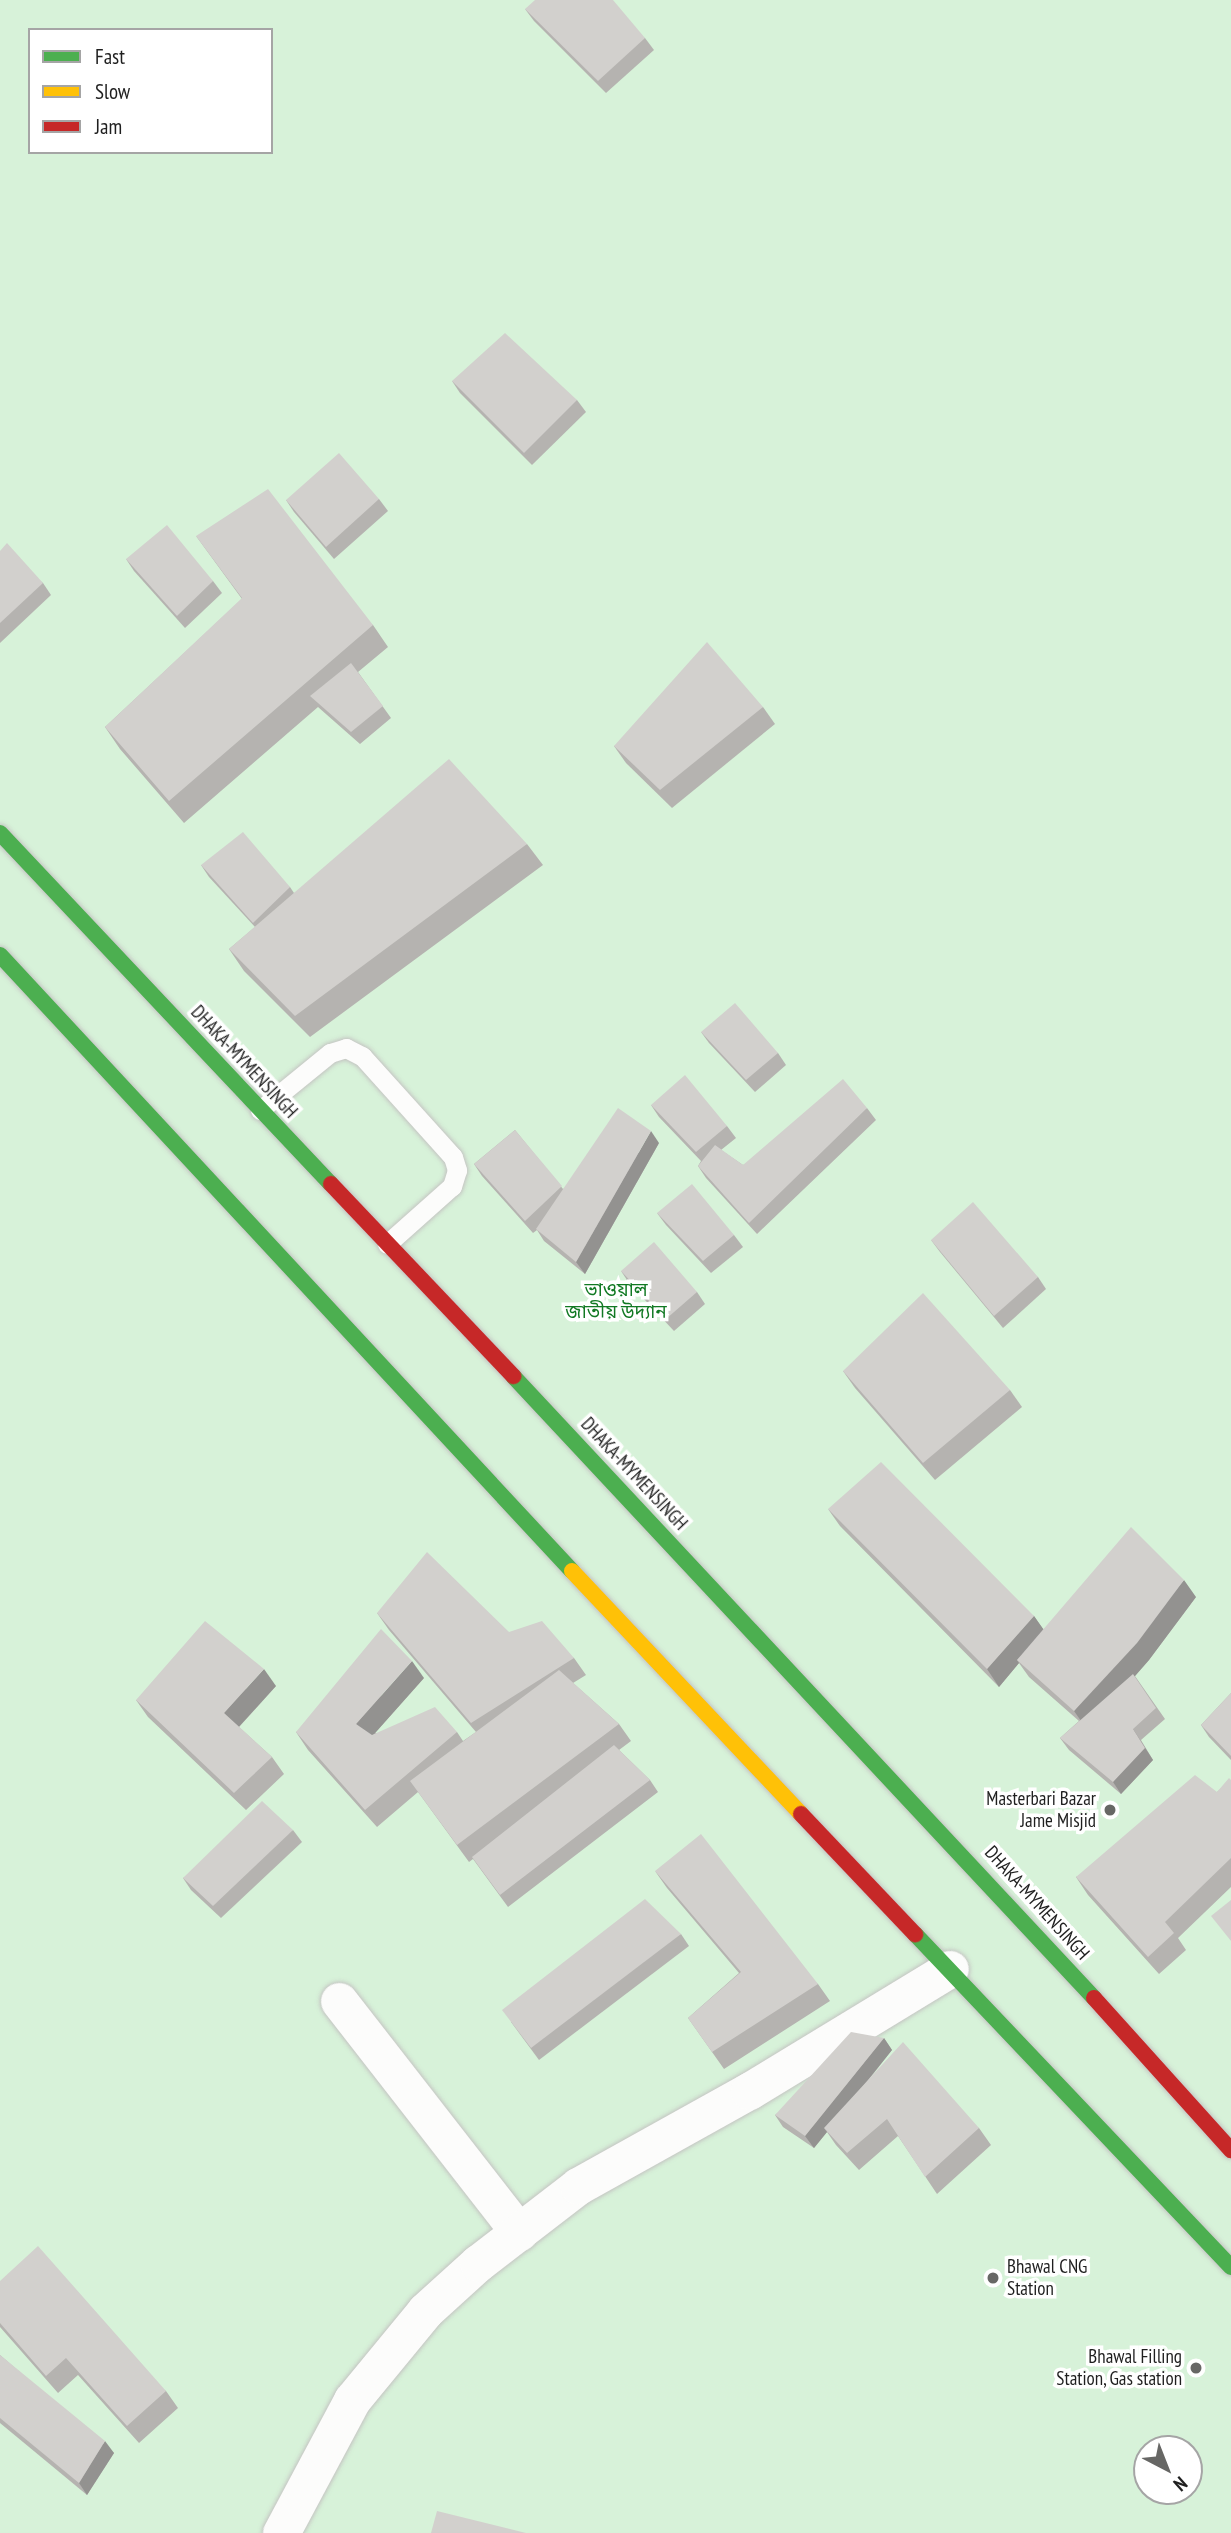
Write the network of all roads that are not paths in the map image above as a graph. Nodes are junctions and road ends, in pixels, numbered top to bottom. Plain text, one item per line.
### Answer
1 (0, 833) edge
2 (0, 954) edge
3 (260, 1110) junction
4 (387, 1244) junction
5 (950, 1969) junction
6 (339, 2001) dead end
7 (1231, 2150) edge
8 (519, 2232) junction
9 (1231, 2267) edge
10 (281, 2533) edge

1 - 3 highway, DHAKA-MYMENSINGH
2 - 5 highway
3 - 4 highway, DHAKA-MYMENSINGH
3 - 4 lane
4 - 7 highway, DHAKA-MYMENSINGH
5 - 8 street
5 - 9 highway
6 - 8 street
8 - 10 street

